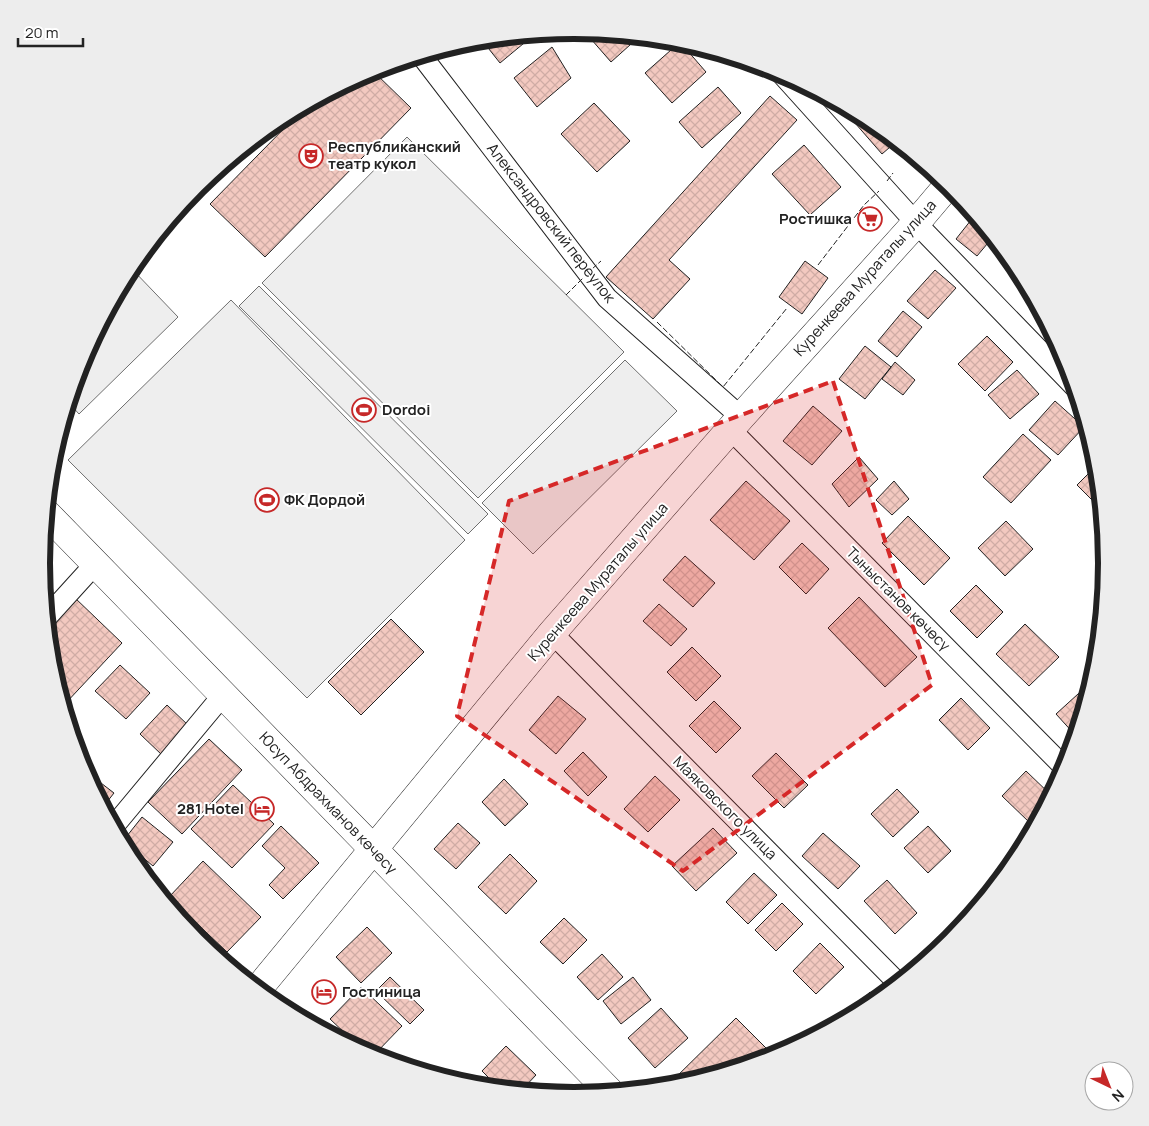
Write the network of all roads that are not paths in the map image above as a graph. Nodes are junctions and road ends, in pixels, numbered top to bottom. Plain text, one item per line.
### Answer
1 (426, 61) edge
2 (794, 87) edge
3 (943, 191) edge
4 (916, 223) junction
5 (1064, 376) edge
6 (736, 423) junction
7 (52, 519) edge
8 (96, 563) junction
9 (53, 611) edge
10 (552, 633) junction
11 (223, 695) junction
12 (1060, 762) edge
13 (118, 821) edge
14 (374, 849) junction
15 (893, 979) edge
16 (262, 984) edge
17 (604, 1086) edge

1 - 6 street, Александровский переулок
2 - 4 street
3 - 4 street, Куренкеева Мураталы улица
4 - 5 street
4 - 6 street, Куренкеева Мураталы улица
6 - 10 street, Куренкеева Мураталы улица
6 - 12 street, Тыныстанов көчөсү
7 - 8 street, Юсуп Абдрахманов көчөсү
8 - 9 street
8 - 11 street, Юсуп Абдрахманов көчөсү
10 - 14 street, Куренкеева Мураталы улица
10 - 15 street, Маяковского улица
11 - 13 street
11 - 14 street, Юсуп Абдрахманов көчөсү
14 - 16 street, Куренкеева Мураталы улица
14 - 17 street, Юсуп Абдрахманов көчөсү

